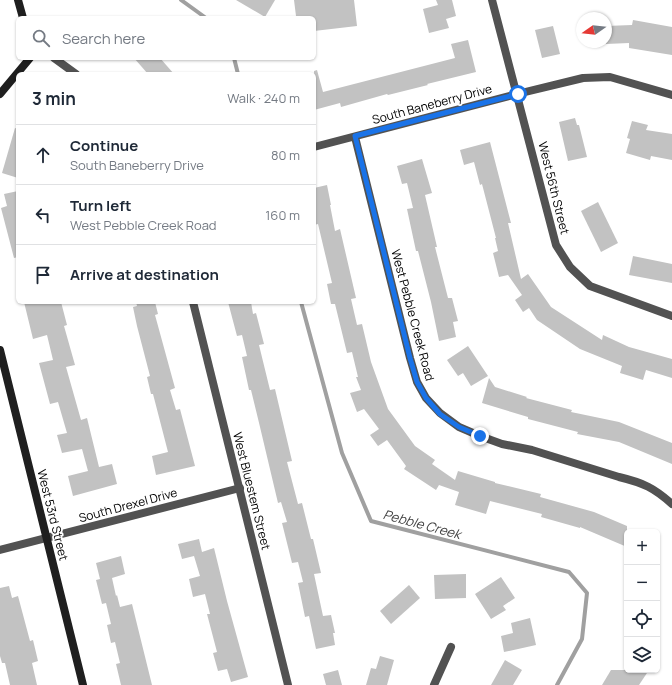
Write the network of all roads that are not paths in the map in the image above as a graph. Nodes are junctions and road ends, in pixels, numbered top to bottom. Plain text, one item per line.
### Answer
1 (18, 0) edge
2 (492, 0) edge
3 (22, 16) edge
4 (28, 60) edge
5 (57, 60) edge
6 (18, 72) edge
7 (73, 72) edge
8 (16, 75) edge
9 (0, 94) edge
10 (518, 94) junction
11 (672, 95) edge
12 (355, 136) junction
13 (316, 146) edge
14 (194, 304) edge
15 (672, 316) edge
16 (0, 350) edge
17 (240, 488) junction
18 (672, 504) edge
19 (47, 538) junction
20 (0, 550) edge
21 (451, 647) dead end
22 (83, 685) edge
23 (288, 685) edge
24 (434, 685) edge

1 - 3 street
2 - 10 street, West 56th Street
4 - 6 street
5 - 7 street
8 - 9 street
10 - 11 street, South Baneberry Drive
10 - 12 street, South Baneberry Drive
10 - 15 street, West 56th Street
12 - 13 street, South Baneberry Drive
12 - 18 street, West Pebble Creek Road
14 - 17 street, West Bluestem Street
16 - 19 street, West 53rd Street
17 - 19 street, South Drexel Drive
17 - 23 street, West Bluestem Street
19 - 20 street, South Drexel Drive
19 - 22 street, West 53rd Street
21 - 24 street

